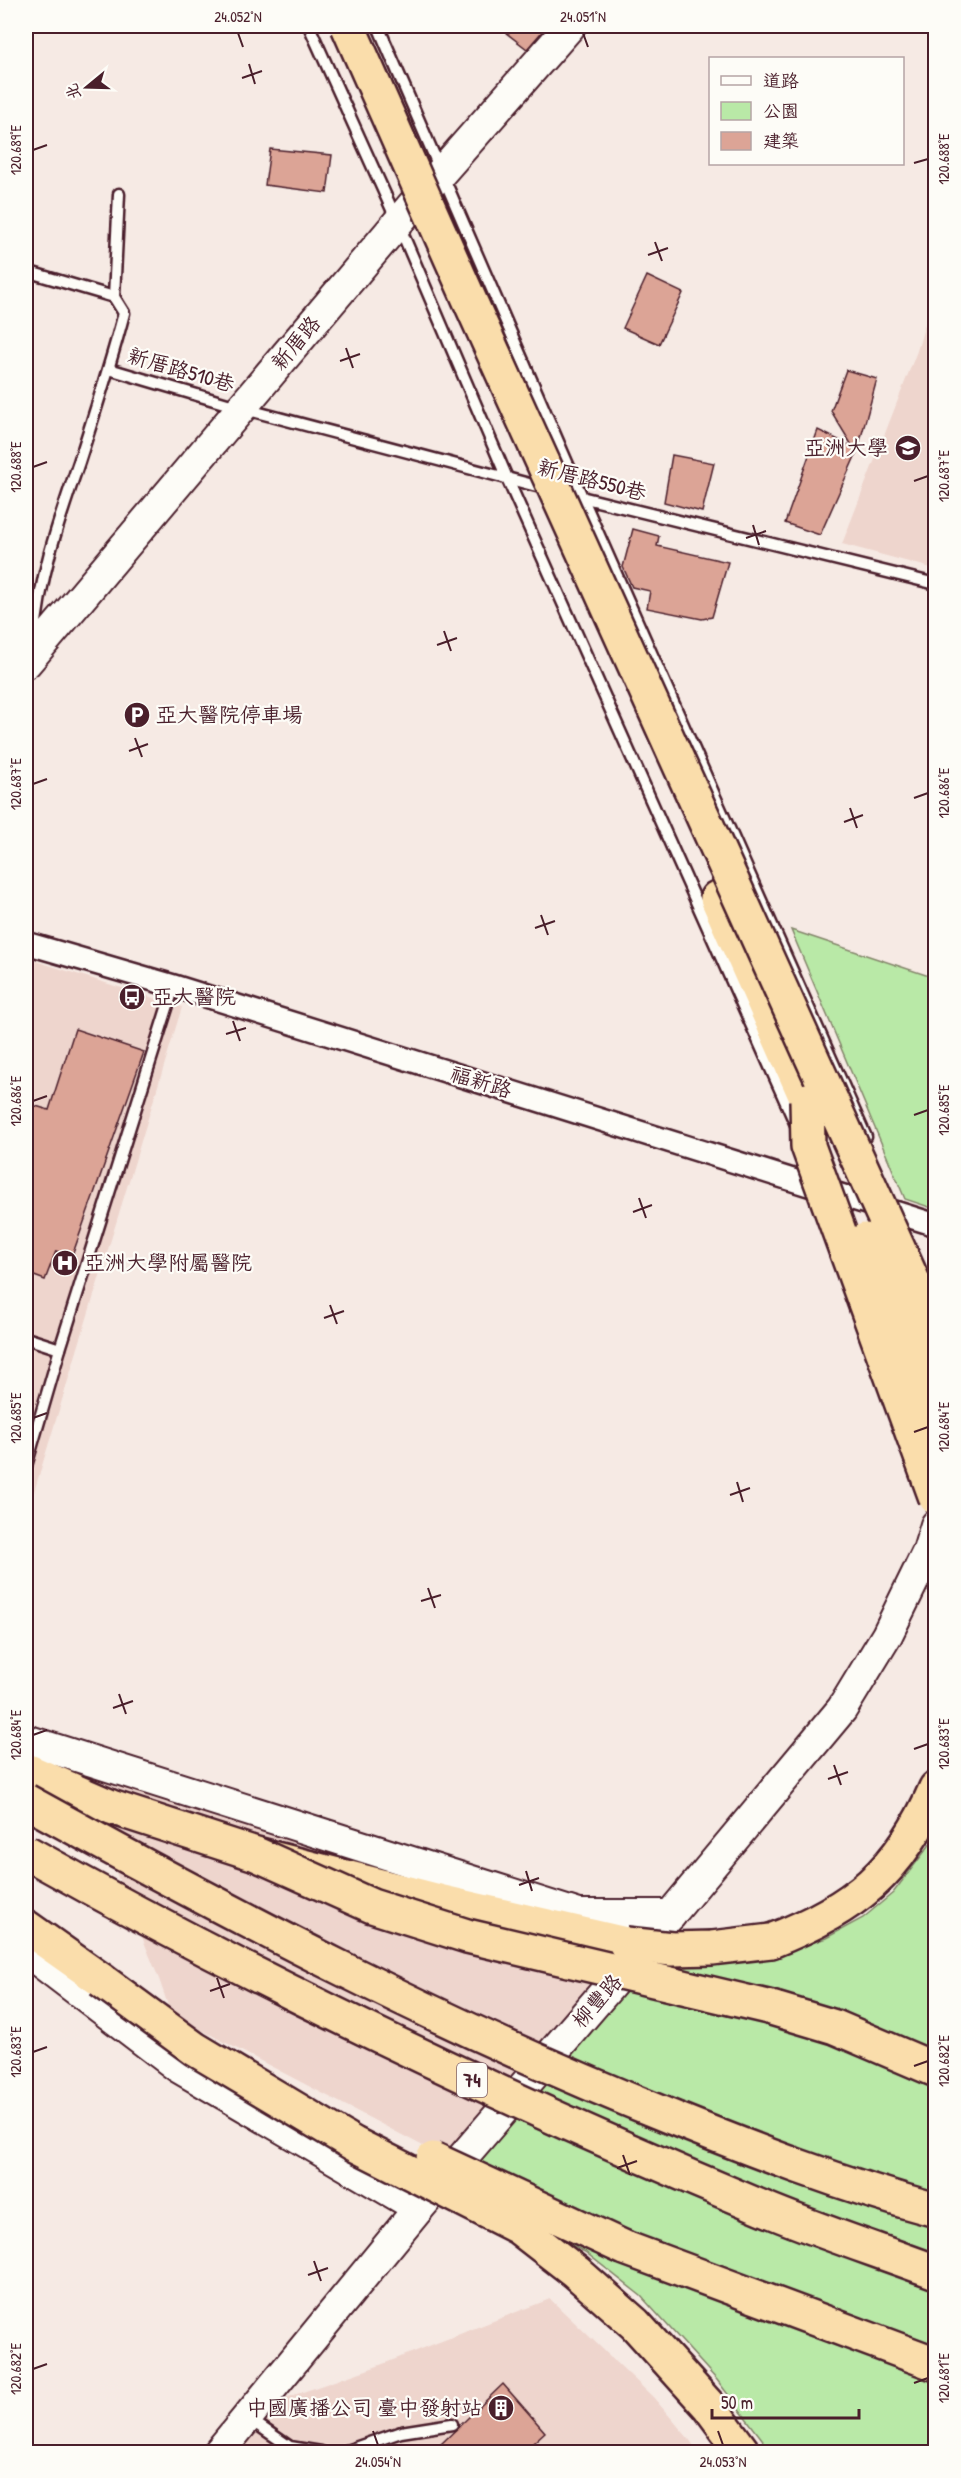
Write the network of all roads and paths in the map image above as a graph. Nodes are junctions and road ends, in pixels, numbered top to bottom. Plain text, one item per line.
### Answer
1 (309, 26) edge
2 (328, 26) edge
3 (348, 26) edge
4 (378, 26) edge
5 (570, 26) edge
6 (443, 170) junction
7 (119, 194) dead end
8 (398, 223) junction
9 (26, 271) edge
10 (114, 297) junction
11 (109, 369) junction
12 (241, 408) junction
13 (507, 478) junction
14 (582, 497) junction
15 (936, 584) edge
16 (29, 659) edge
17 (26, 943) edge
18 (174, 986) junction
19 (807, 1100) junction
20 (871, 1149) dead end
21 (826, 1191) junction
22 (936, 1225) edge
23 (936, 1332) edge
24 (26, 1338) edge
25 (60, 1349) junction
26 (936, 1411) edge
27 (26, 1466) edge
28 (936, 1486) edge
29 (936, 1498) edge
30 (936, 1525) edge
31 (26, 1740) edge
32 (26, 1770) edge
33 (936, 1788) edge
34 (26, 1801) edge
35 (26, 1852) edge
36 (256, 1854) junction
37 (671, 1915) junction
38 (26, 1927) edge
39 (26, 1951) edge
40 (101, 1980) junction
41 (936, 2070) edge
42 (419, 2208) junction
43 (936, 2210) edge
44 (936, 2272) edge
45 (936, 2364) edge
46 (248, 2418) junction
47 (452, 2424) dead end
48 (219, 2452) edge
49 (321, 2452) edge
50 (343, 2452) edge
51 (743, 2452) edge

1 - 8 lane
2 - 19 highway
3 - 23 highway, bridge
4 - 6 lane
5 - 6 street, 新厝路
6 - 8 street, 新厝路
6 - 14 lane
7 - 10 lane, 新厝路510巷
8 - 12 street, 新厝路
8 - 13 lane
9 - 10 lane
10 - 11 lane, 新厝路510巷
11 - 12 lane, 新厝路510巷
11 - 16 lane, 新厝路510巷
12 - 13 lane, 新厝路550巷
12 - 16 street, 新厝路
13 - 14 lane, 新厝路550巷
13 - 21 lane
14 - 15 lane, 新厝路550巷
14 - 20 lane
17 - 18 street, 福新路
18 - 21 street, 福新路
18 - 25 lane
19 - 26 highway, bridge
19 - 29 highway, bridge
21 - 22 street, 福新路
21 - 28 lane
24 - 25 lane
25 - 27 lane
30 - 37 street, 柳豐路
31 - 37 street
32 - 36 highway
33 - 36 highway, bridge
34 - 43 highway, 74, bridge
35 - 44 highway, 74, bridge
36 - 41 highway, bridge
37 - 42 street, 柳豐路
38 - 40 highway
39 - 42 street
40 - 45 highway, bridge
40 - 51 highway, bridge
42 - 46 street, 柳豐路
46 - 48 street, 柳豐路
46 - 49 lane
47 - 50 lane

